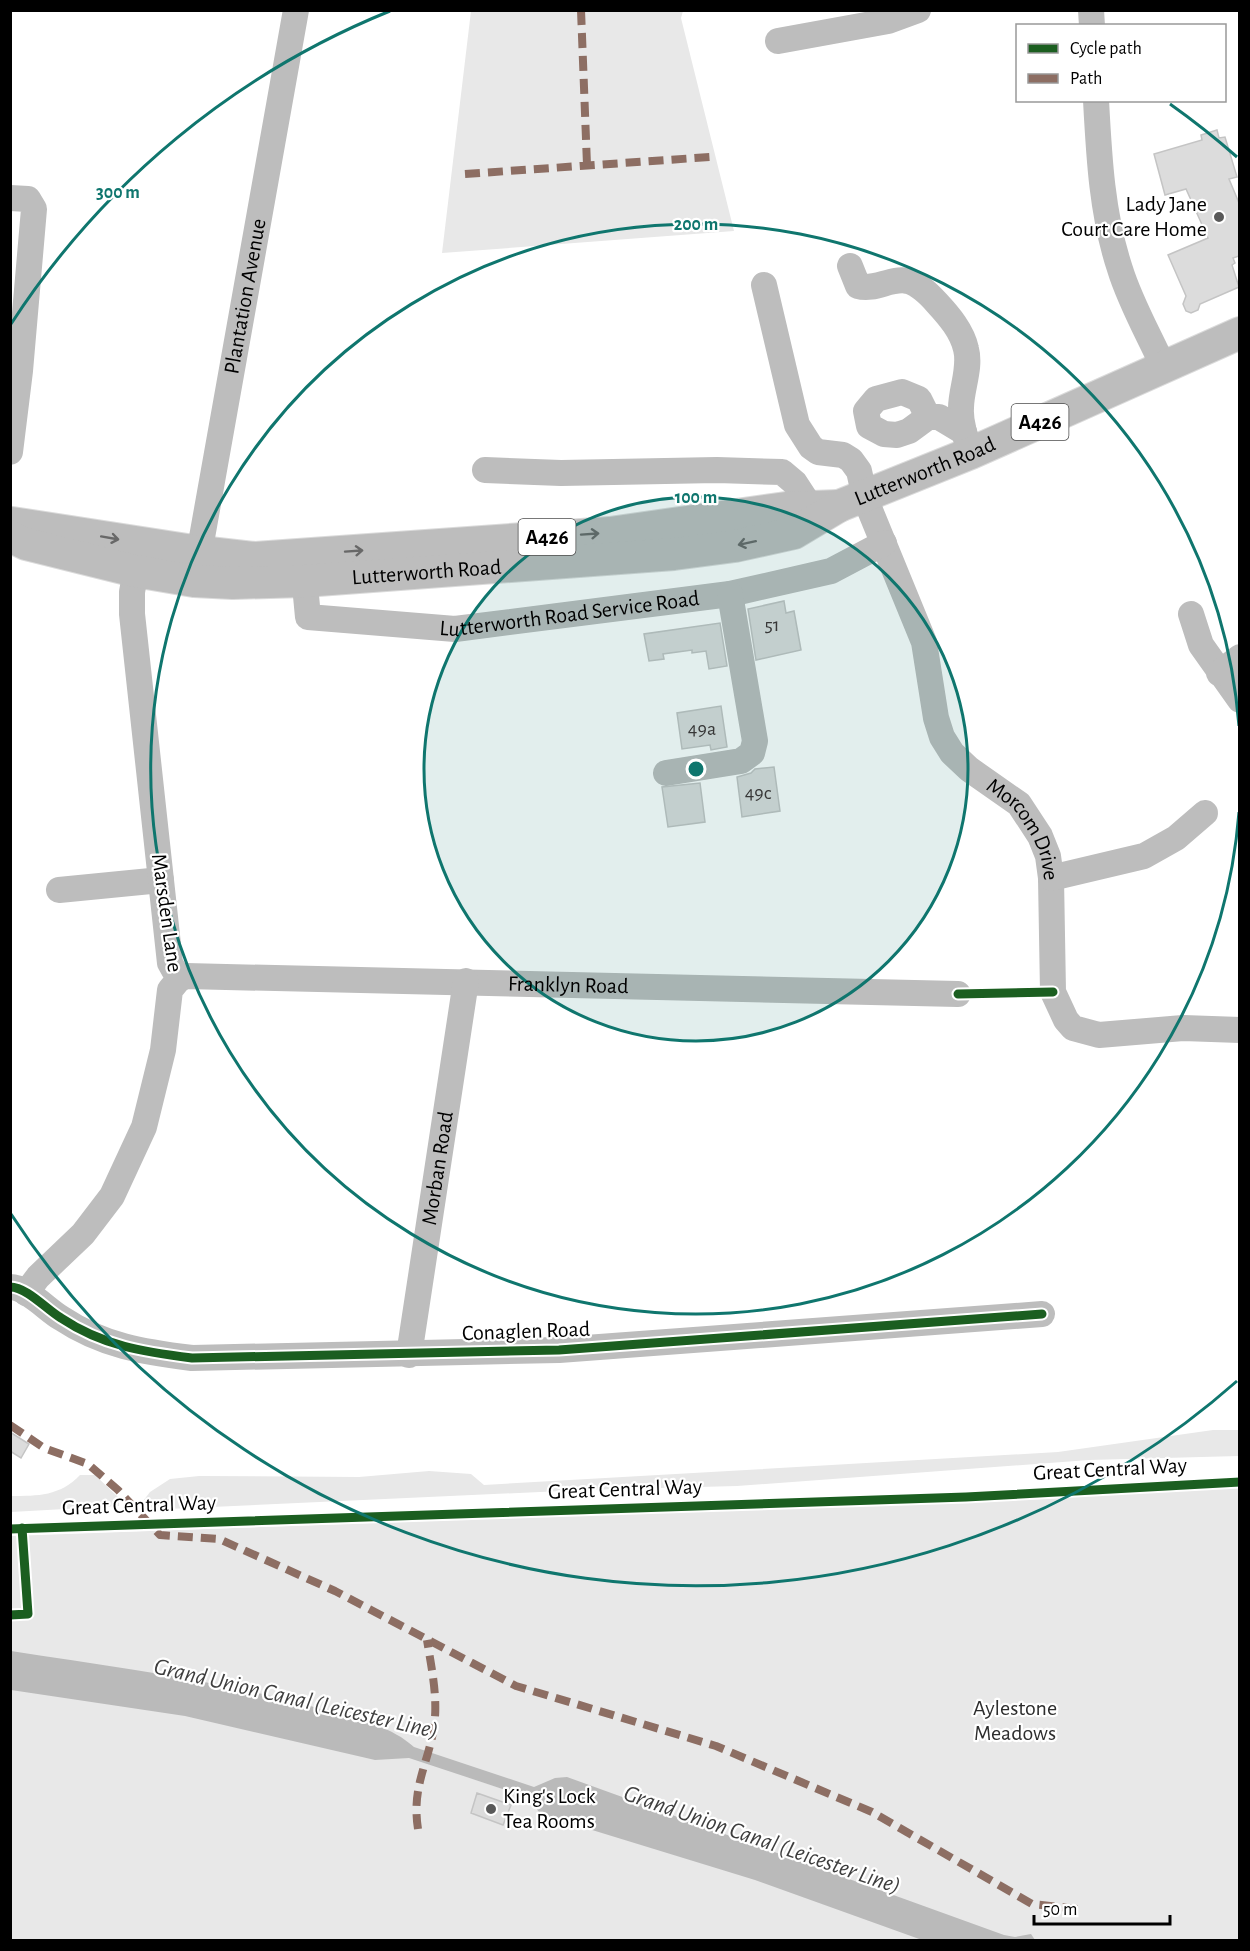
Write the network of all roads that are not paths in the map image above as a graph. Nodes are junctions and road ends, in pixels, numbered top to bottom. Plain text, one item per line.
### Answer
1 (296, 10) edge
2 (918, 10) edge
3 (778, 41) dead end
4 (1096, 102) edge
5 (10, 198) edge
6 (850, 266) dead end
7 (764, 285) dead end
8 (1239, 333) edge
9 (1163, 366) junction
10 (928, 417) dead end
11 (967, 442) junction
12 (10, 452) edge
13 (485, 470) dead end
14 (819, 510) junction
15 (10, 523) edge
16 (10, 536) edge
17 (63, 541) junction
18 (884, 543) junction
19 (138, 557) junction
20 (197, 567) junction
21 (303, 568) junction
22 (730, 594) junction
23 (1191, 614) dead end
24 (1239, 657) edge
25 (1219, 673) junction
26 (1239, 700) edge
27 (666, 773) dead end
28 (1205, 813) dead end
29 (1051, 878) junction
30 (161, 880) junction
31 (59, 890) dead end
32 (179, 979) junction
33 (466, 981) junction
34 (958, 994) dead end
35 (1239, 1030) edge
36 (18, 1290) edge
37 (1041, 1314) dead end
38 (410, 1354) junction

1 - 20 street, Plantation Avenue
2 - 3 street
4 - 9 street
5 - 12 street
6 - 11 street
7 - 14 street
8 - 9 main road, Lutterworth Road / A426
9 - 11 main road, Lutterworth Road / A426
10 - 11 street
11 - 14 main road, Lutterworth Road / A426
13 - 14 street
14 - 18 street, Morcom Drive
14 - 21 main road, Lutterworth Road / A426
15 - 17 main road, Lutterworth Road / A426
16 - 17 main road, Lutterworth Road / A426
17 - 19 main road, Lutterworth Road / A426
18 - 22 street, Lutterworth Road Service Road
18 - 29 street, Morcom Drive
19 - 20 main road, Lutterworth Road / A426
19 - 30 street, Marsden Lane
20 - 21 main road, Lutterworth Road / A426
21 - 22 street, Lutterworth Road Service Road
22 - 27 street
23 - 25 street
24 - 25 street
25 - 26 street
28 - 29 street
29 - 35 street, Morcom Drive
30 - 31 street
30 - 32 street, Marsden Lane
32 - 33 street, Franklyn Road
32 - 36 street, Marsden Lane
33 - 34 street, Franklyn Road
33 - 38 street, Morban Road
36 - 38 street, Conaglen Road
37 - 38 street, Conaglen Road

